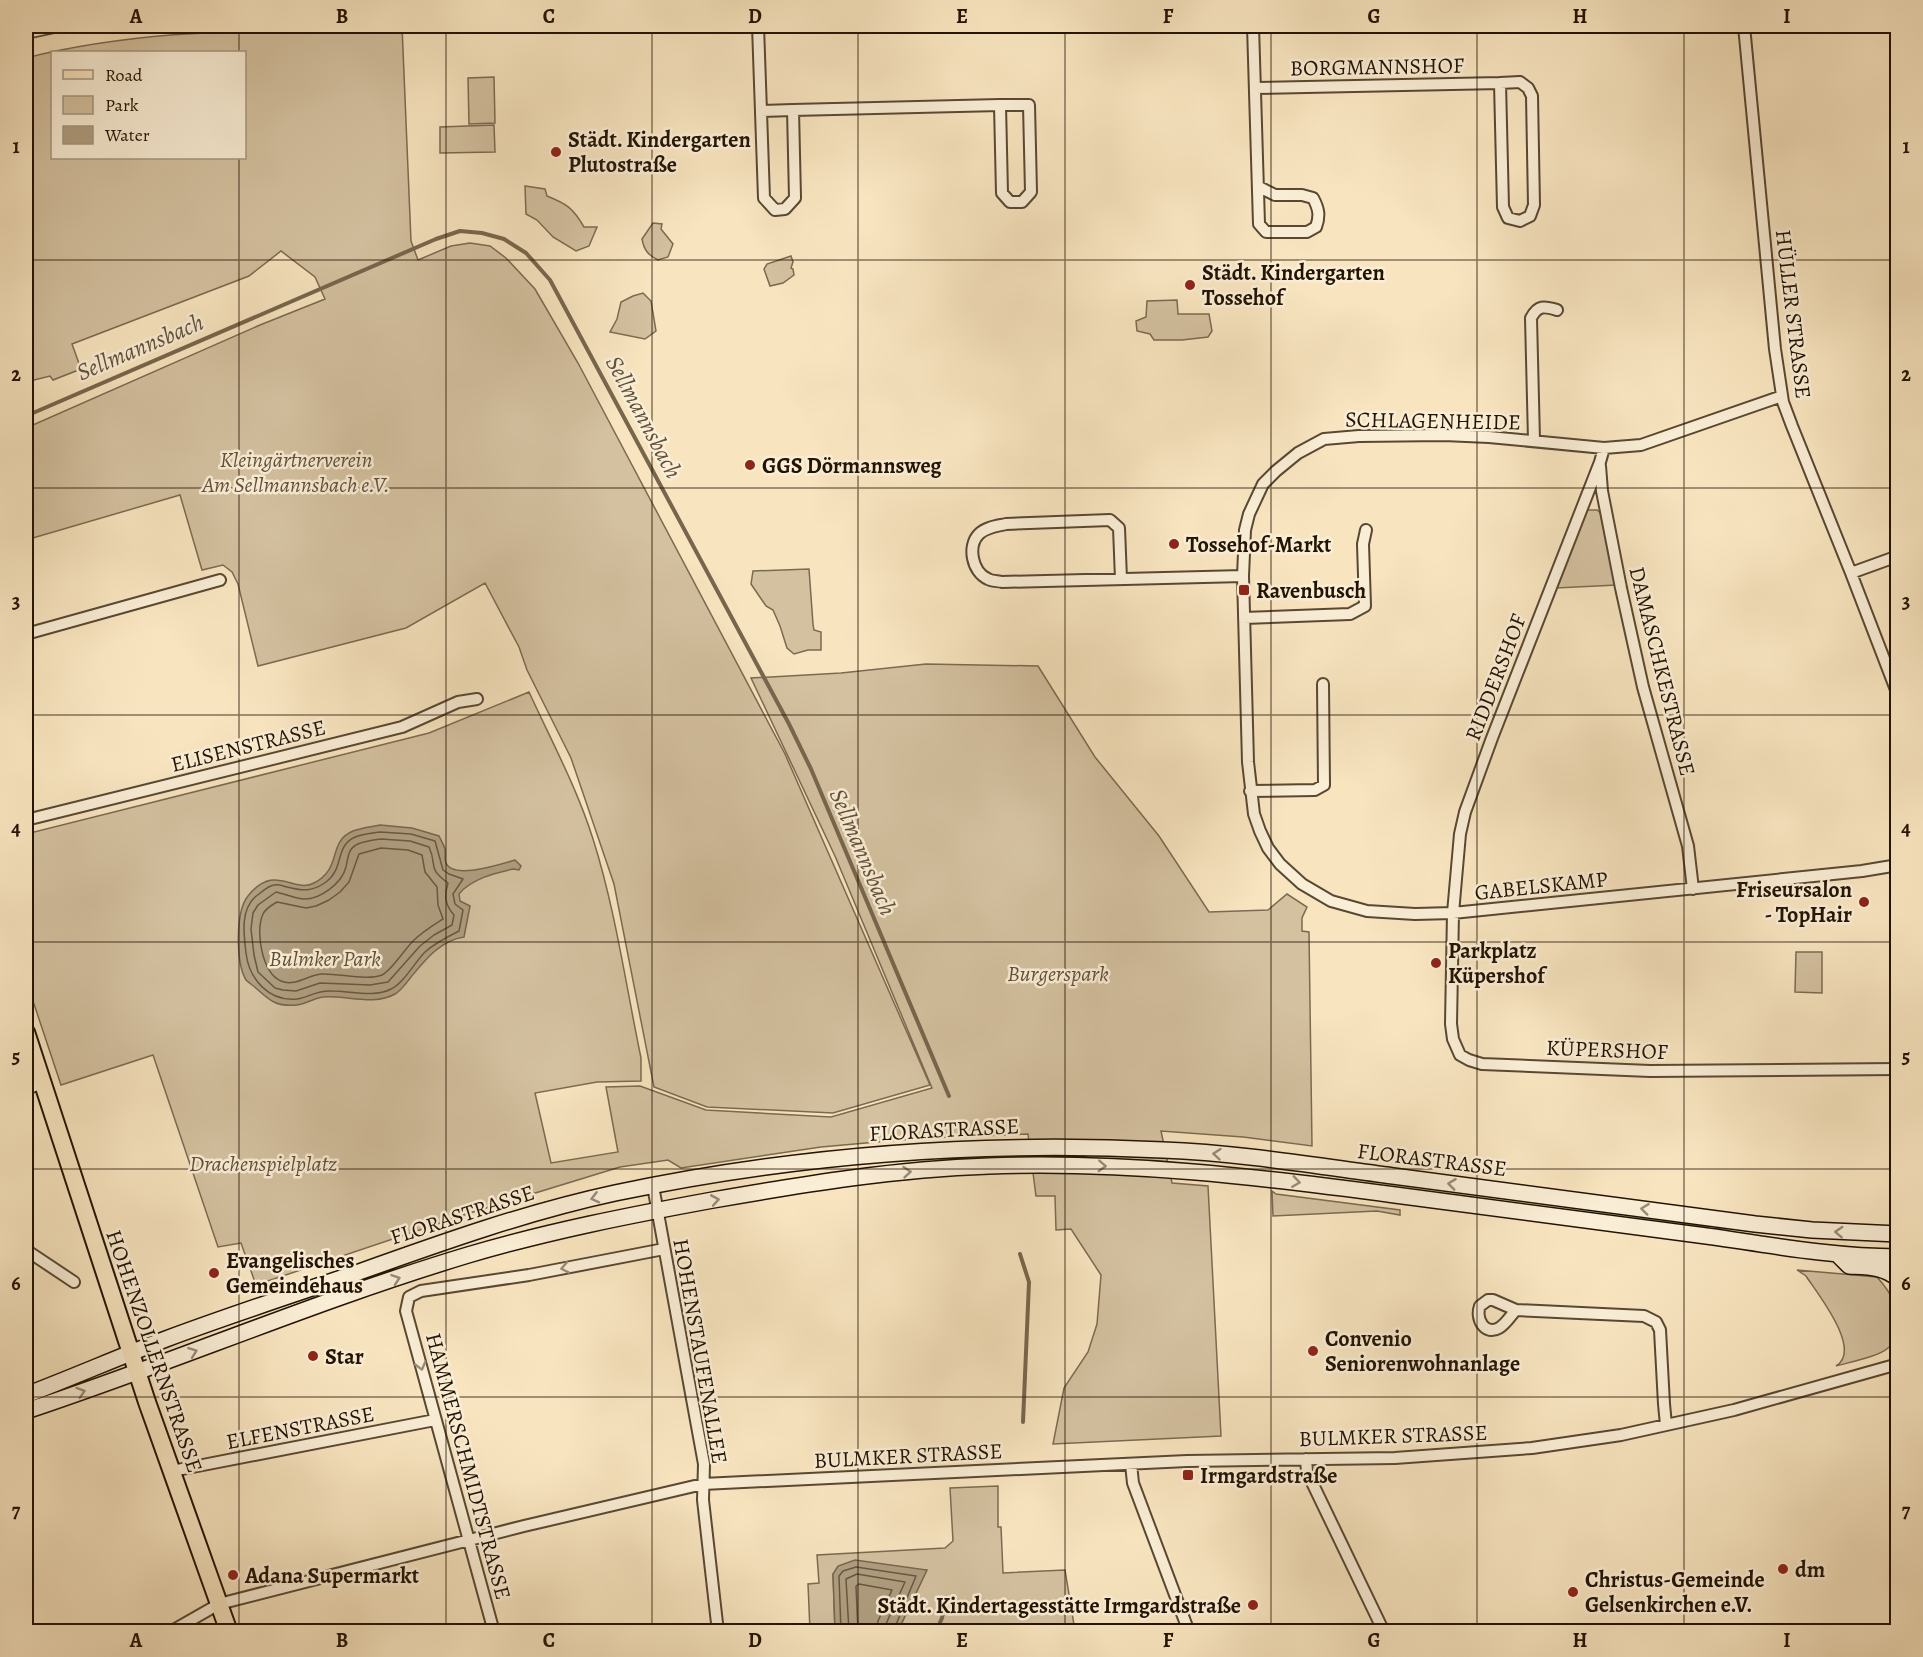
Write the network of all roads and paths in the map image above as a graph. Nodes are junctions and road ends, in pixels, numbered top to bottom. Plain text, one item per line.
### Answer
1 (59, 26) edge
2 (758, 26) edge
3 (1253, 26) edge
4 (1744, 26) edge
5 (26, 33) edge
6 (1500, 83) junction
7 (1256, 88) junction
8 (1000, 105) junction
9 (793, 110) junction
10 (762, 111) junction
11 (1259, 187) junction
12 (1557, 310) dead end
13 (1782, 396) junction
14 (1534, 441) junction
15 (1604, 448) junction
16 (1600, 462) junction
17 (1366, 530) dead end
18 (1898, 556) edge
19 (1851, 573) junction
20 (1243, 576) junction
21 (1121, 579) junction
22 (220, 580) dead end
23 (1244, 618) junction
24 (26, 634) edge
25 (1323, 684) dead end
26 (1898, 695) edge
27 (477, 699) dead end
28 (1250, 791) junction
29 (26, 820) edge
30 (1898, 865) edge
31 (1693, 889) junction
32 (1452, 913) junction
33 (26, 1032) edge
34 (1898, 1069) edge
35 (43, 1083) junction
36 (26, 1089) edge
37 (653, 1186) junction
38 (657, 1210) junction
39 (1898, 1234) edge
40 (664, 1249) junction
41 (26, 1250) edge
42 (1837, 1254) junction
43 (1898, 1257) edge
44 (1898, 1279) edge
45 (75, 1282) dead end
46 (1516, 1310) dead end
47 (132, 1352) junction
48 (1898, 1364) edge
49 (138, 1372) junction
50 (26, 1395) edge
51 (26, 1411) edge
52 (435, 1420) junction
53 (1666, 1425) junction
54 (1306, 1459) junction
55 (1131, 1464) junction
56 (172, 1471) junction
57 (703, 1484) junction
58 (468, 1540) junction
59 (219, 1604) junction
60 (170, 1632) edge
61 (229, 1632) edge
62 (494, 1632) edge
63 (718, 1632) edge
64 (1189, 1632) edge
65 (1384, 1632) edge

1 - 5 street
2 - 10 street
3 - 7 street
4 - 13 street, HÜLLER STRASSE
6 - 6 street, BORGMANNSHOF
6 - 7 street, BORGMANNSHOF
7 - 11 street
8 - 8 street
8 - 9 street
9 - 10 street
9 - 10 street
11 - 11 street
12 - 14 street, SCHLAGENHEIDE
13 - 15 street, SCHLAGENHEIDE
13 - 19 street, HÜLLER STRASSE
14 - 15 street, SCHLAGENHEIDE
14 - 20 street, SCHLAGENHEIDE
15 - 16 street
16 - 31 street, DAMASCHKESTRASSE
16 - 32 street, RIDDERSHOF
17 - 23 street
18 - 19 street
19 - 26 street, HÜLLER STRASSE
20 - 21 street
20 - 23 street, GABELSKAMP
21 - 21 street
22 - 24 street
23 - 28 street, GABELSKAMP
25 - 28 street
27 - 29 street, ELISENSTRASSE
28 - 32 street, GABELSKAMP
30 - 31 street, GABELSKAMP
31 - 32 street, GABELSKAMP
32 - 34 street, KÜPERSHOF
33 - 35 main road, HOHENZOLLERNSTRASSE
35 - 36 street
35 - 47 main road, HOHENZOLLERNSTRASSE
37 - 38 street, HOHENSTAUFENALLEE
39 -> 37 main road, FLORASTRASSE
37 -> 47 main road, FLORASTRASSE
38 - 40 street, HOHENSTAUFENALLEE
38 -> 42 main road, FLORASTRASSE
49 -> 38 main road, FLORASTRASSE
40 -> 52 street, HAMMERSCHMIDTSTRASSE
40 - 57 street, HOHENSTAUFENALLEE
41 - 45 street
42 - 43 main road, FLORASTRASSE
42 - 44 main road
46 - 53 street
47 - 49 main road, HOHENZOLLERNSTRASSE
47 - 50 main road, FLORASTRASSE
48 - 53 street, BULMKER STRASSE
51 -> 49 main road, FLORASTRASSE
49 - 56 main road, HOHENZOLLERNSTRASSE
52 - 56 street, ELFENSTRASSE
52 - 58 street, HAMMERSCHMIDTSTRASSE
53 - 54 street, BULMKER STRASSE
54 - 55 street, BULMKER STRASSE
54 - 65 street
55 - 57 street, BULMKER STRASSE
55 - 64 street
56 - 59 main road, HOHENZOLLERNSTRASSE
57 - 58 street, BULMKER STRASSE
57 - 63 street, HOHENSTAUFENALLEE
58 - 59 street, BULMKER STRASSE
58 - 62 street, HAMMERSCHMIDTSTRASSE
59 - 60 street, BULMKER STRASSE
59 - 61 main road, HOHENZOLLERNSTRASSE

